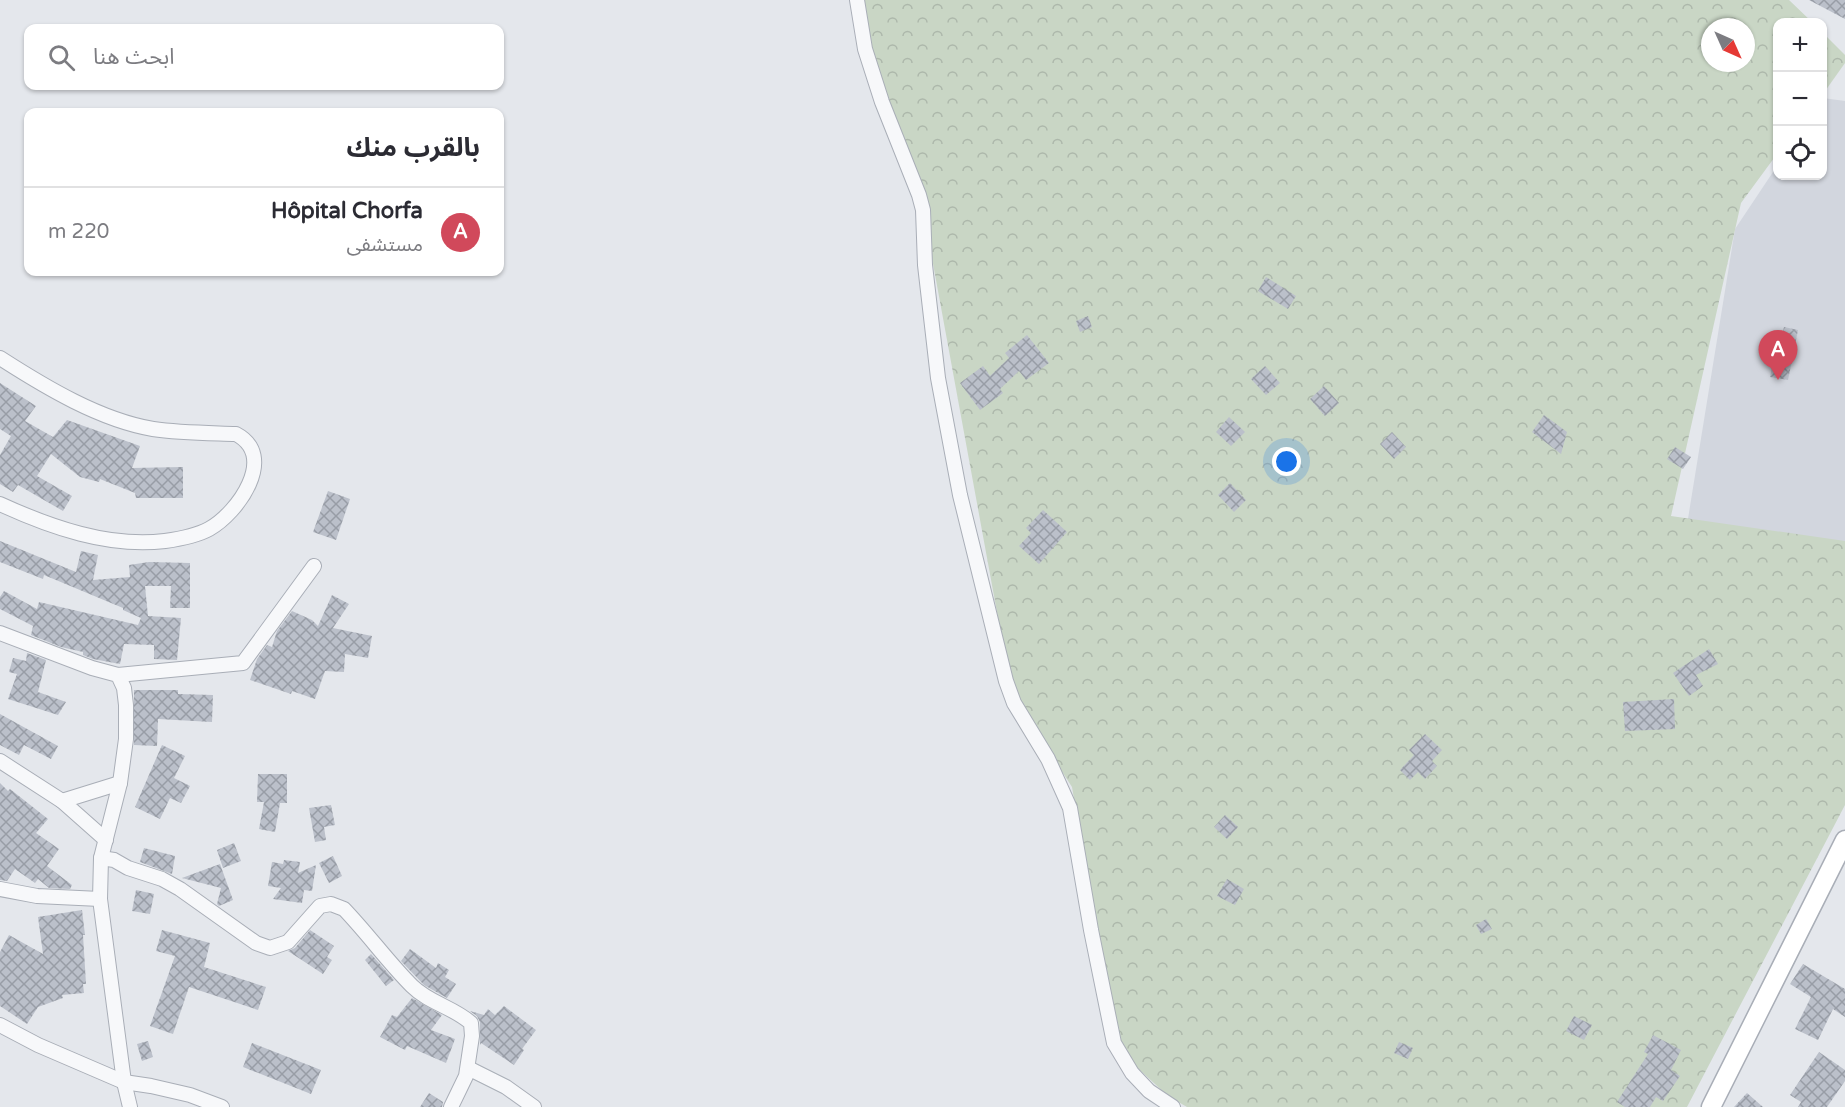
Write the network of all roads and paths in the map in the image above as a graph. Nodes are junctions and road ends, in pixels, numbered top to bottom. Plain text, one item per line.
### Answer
1 (857, 0) edge
2 (0, 358) edge
3 (0, 504) edge
4 (314, 566) dead end
5 (0, 633) edge
6 (118, 675) junction
7 (0, 761) edge
8 (120, 783) junction
9 (62, 801) junction
10 (106, 840) junction
11 (1845, 840) edge
12 (101, 858) junction
13 (0, 889) edge
14 (100, 899) junction
15 (0, 1025) edge
16 (468, 1068) junction
17 (124, 1082) junction
18 (130, 1106) edge
19 (222, 1107) edge
20 (451, 1107) edge
21 (534, 1107) edge
22 (1173, 1107) edge
23 (1711, 1107) edge

1 - 22 street
2 - 3 street
4 - 6 street
5 - 6 street
6 - 8 street
7 - 9 street
8 - 9 street
8 - 10 street
9 - 10 street
10 - 12 street
11 - 23 main road
12 - 14 street
12 - 16 street
13 - 14 street
14 - 17 street
15 - 17 street
16 - 20 street
16 - 21 street
17 - 18 street
17 - 19 street

